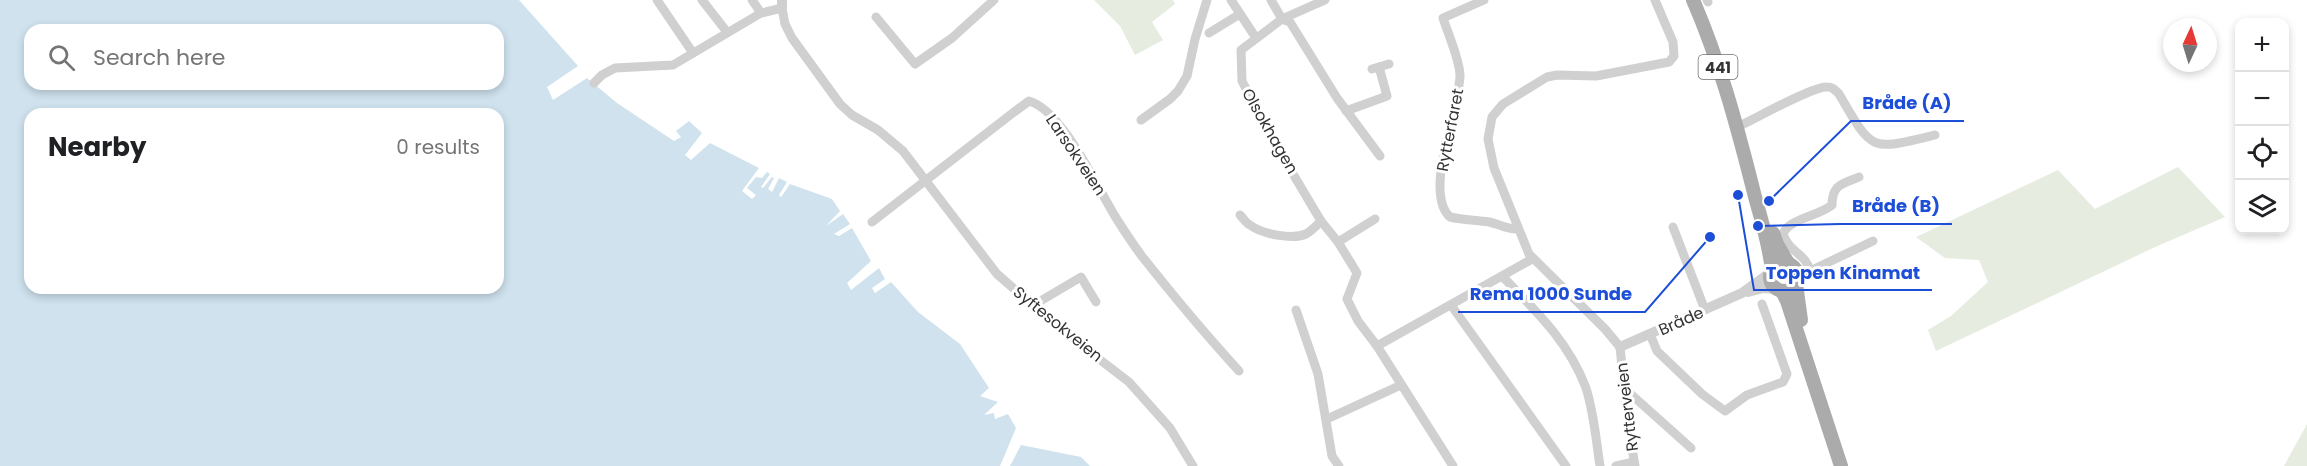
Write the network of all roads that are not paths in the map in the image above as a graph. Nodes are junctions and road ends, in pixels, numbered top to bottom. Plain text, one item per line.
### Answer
1 (657, 0) edge
2 (702, 0) edge
3 (752, 0) edge
4 (994, 0) edge
5 (1207, 0) edge
6 (1231, 0) edge
7 (1271, 0) edge
8 (1325, 0) edge
9 (1484, 0) edge
10 (1655, 0) edge
11 (1693, 0) edge
12 (782, 4) edge
13 (761, 13) junction
14 (1240, 14) junction
15 (876, 17) dead end
16 (1282, 19) junction
17 (728, 33) junction
18 (1209, 33) dead end
19 (1256, 38) junction
20 (693, 53) junction
21 (1380, 67) dead end
22 (594, 83) dead end
23 (1346, 111) junction
24 (1141, 120) dead end
25 (1738, 131) junction
26 (1935, 135) dead end
27 (1380, 156) dead end
28 (1859, 177) dead end
29 (924, 181) junction
30 (1240, 215) dead end
31 (1375, 219) dead end
32 (1321, 221) junction
33 (872, 222) dead end
34 (1673, 227) dead end
35 (1518, 229) junction
36 (1873, 241) dead end
37 (1338, 242) junction
38 (1532, 259) junction
39 (1772, 272) junction
40 (1798, 274) junction
41 (1503, 277) junction
42 (1780, 290) junction
43 (1742, 293) junction
44 (1096, 302) dead end
45 (1762, 304) dead end
46 (1451, 305) junction
47 (1032, 306) junction
48 (1296, 310) dead end
49 (1705, 310) junction
50 (1650, 334) junction
51 (1377, 346) junction
52 (1620, 347) junction
53 (1239, 371) dead end
54 (1401, 385) junction
55 (1623, 388) junction
56 (1823, 409) junction
57 (1327, 419) junction
58 (1691, 448) dead end
59 (1634, 464) edge
60 (1193, 466) edge
61 (1339, 466) edge
62 (1454, 466) edge
63 (1566, 466) edge
64 (1600, 466) edge
65 (1616, 466) edge
66 (1841, 466) edge

1 - 20 street
2 - 17 street
3 - 13 street
4 - 15 street
5 - 24 street
6 - 14 street
7 - 16 street
8 - 16 street, Olsokhagen
9 - 35 street, Rytterfaret
10 - 35 street
11 - 25 main road, 441
12 - 13 street
12 - 29 street, Syftesokveien
13 - 17 street
14 - 18 street
14 - 19 street
16 - 19 street, Olsokhagen
16 - 23 street
17 - 20 street
19 - 32 street, Olsokhagen
20 - 22 street
21 - 23 street
23 - 27 street
25 - 26 street
25 - 39 main road, 441
25 - 40 main road, 441
28 - 40 street
29 - 33 street, Larsokveien
29 - 47 street, Syftesokveien
29 - 53 street, Larsokveien
30 - 32 street
31 - 37 street
32 - 37 street, Olsokhagen
34 - 49 street
35 - 38 street
36 - 40 street
37 - 51 street, Olsokhagen
38 - 41 street
38 - 52 street
39 - 40 main road
39 - 42 main road, 441
39 - 43 street, Bråde
40 - 42 main road
40 - 56 main road, 441
41 - 46 street
41 - 64 street
42 - 43 street, Bråde
42 - 56 main road, 441
43 - 49 street, Bråde
44 - 47 street
45 - 50 street
46 - 51 street
46 - 63 street
47 - 60 street, Syftesokveien
48 - 57 street
49 - 50 street, Bråde
50 - 52 street, Bråde
51 - 54 street
52 - 55 street, Rytterveien
54 - 57 street
54 - 62 street
55 - 58 street
55 - 59 street, Rytterveien
56 - 66 main road, 441
57 - 61 street
59 - 65 street

